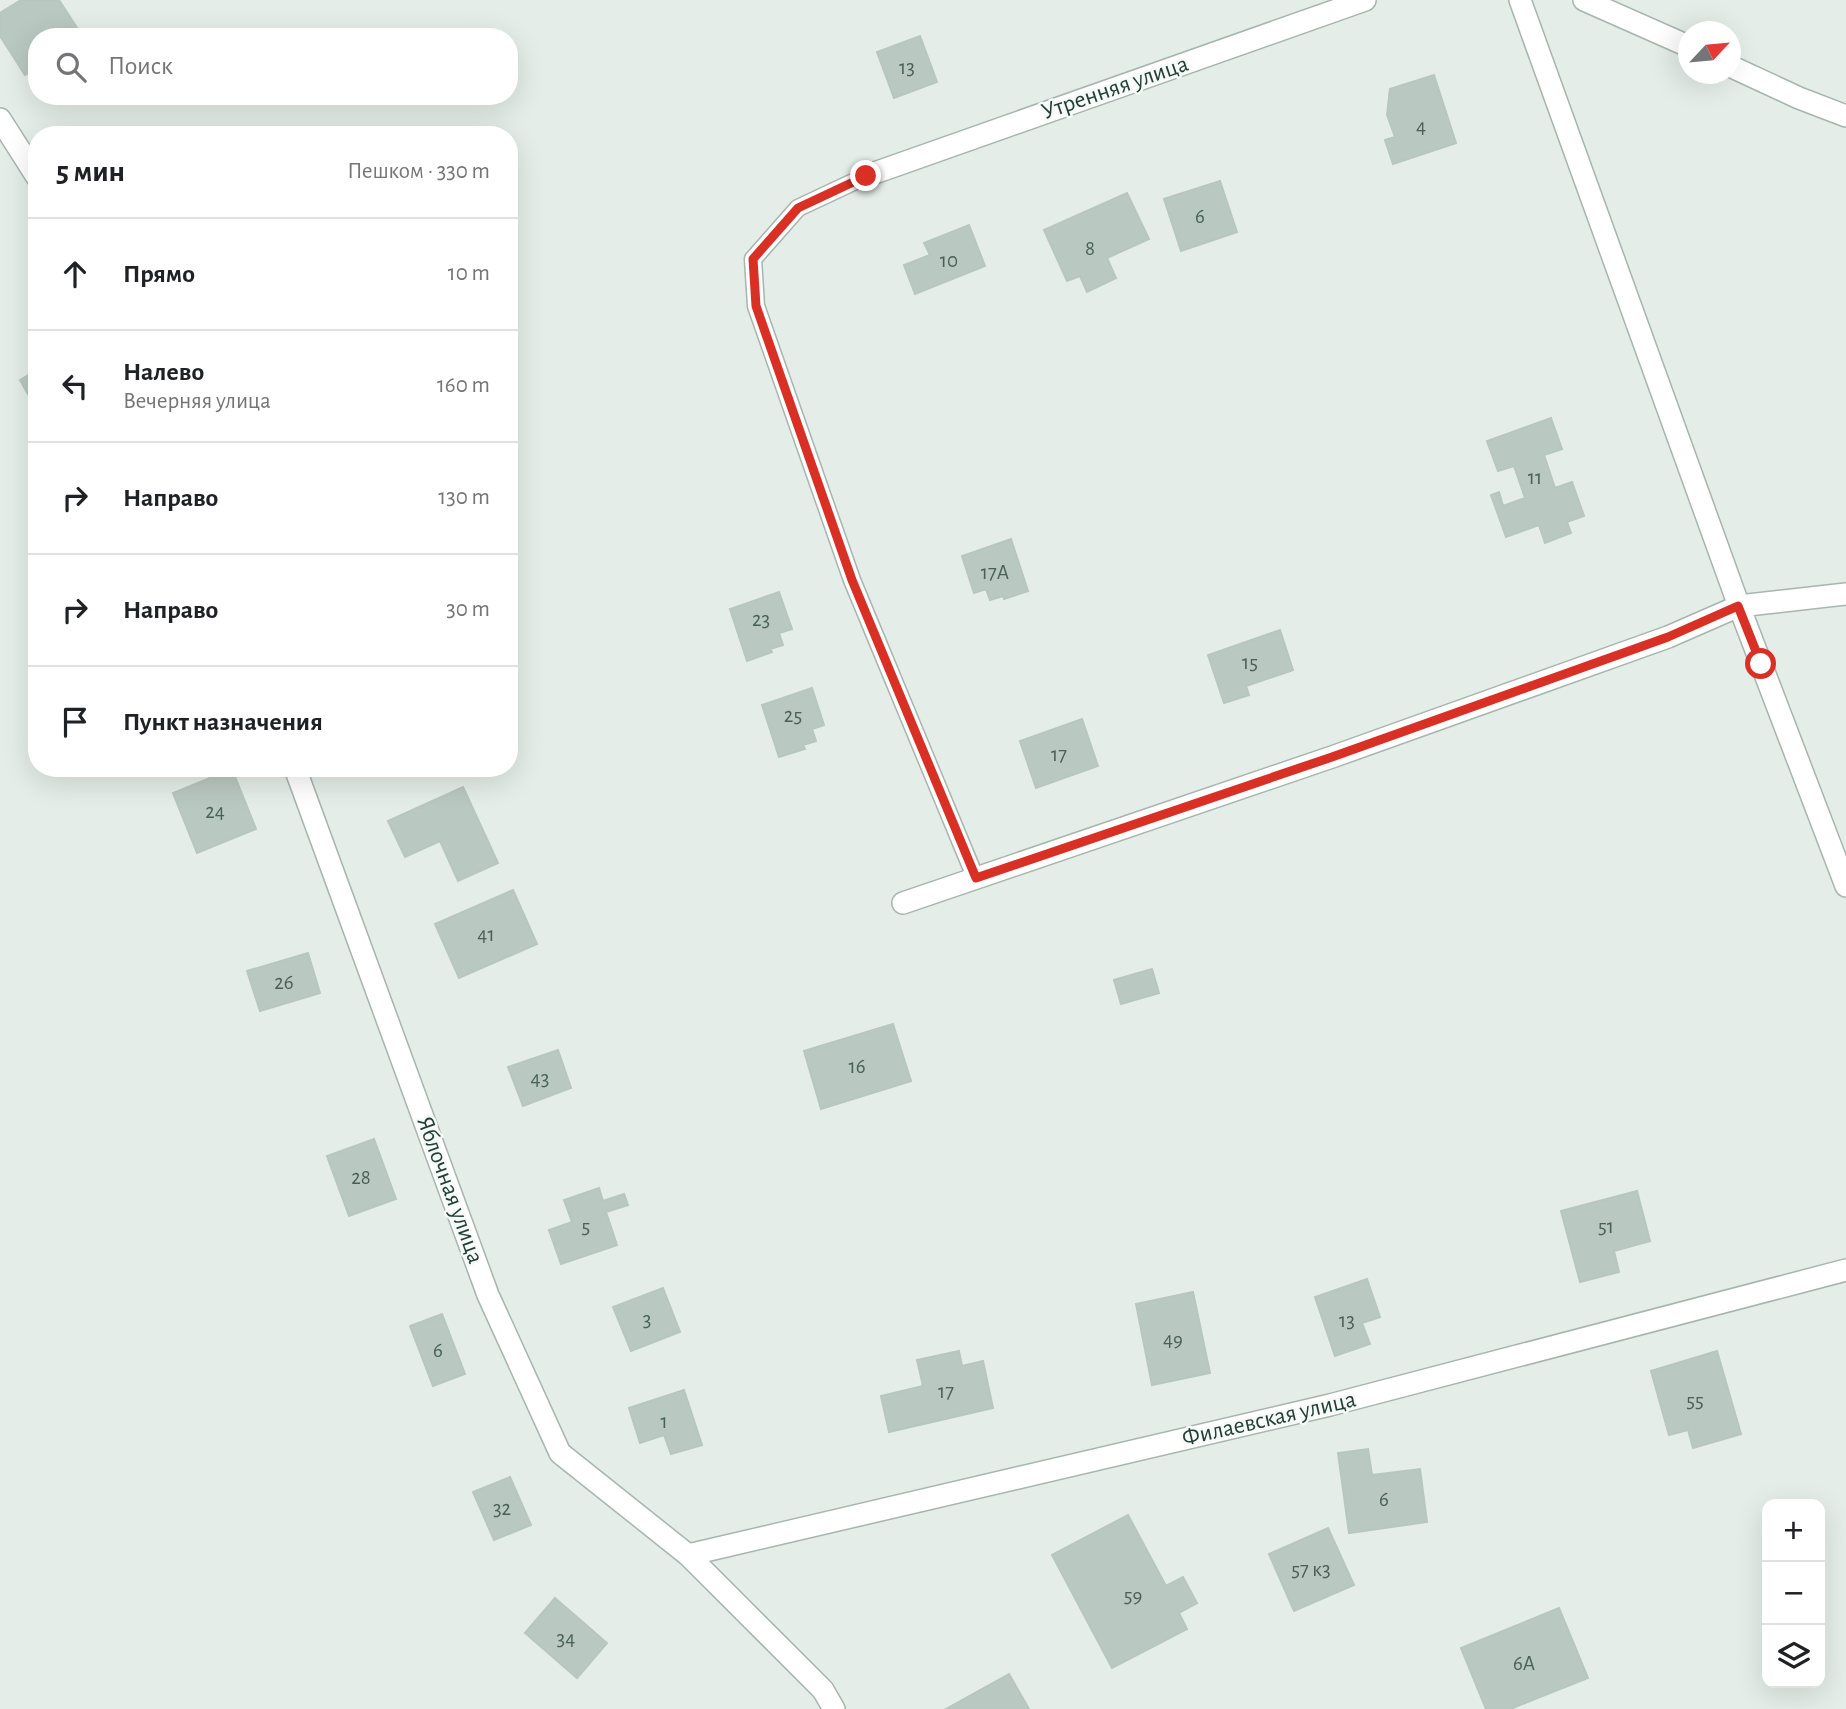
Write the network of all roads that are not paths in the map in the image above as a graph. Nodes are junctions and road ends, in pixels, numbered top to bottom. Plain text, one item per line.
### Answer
1 (1365, 0) edge
2 (1520, 0) edge
3 (1584, 0) edge
4 (1678, 41) edge
5 (1741, 70) edge
6 (1846, 116) edge
7 (0, 119) edge
8 (28, 163) edge
9 (866, 176) joint
10 (1846, 594) edge
11 (1738, 606) junction
12 (298, 777) edge
13 (976, 878) junction
14 (1846, 886) edge
15 (903, 903) dead end
16 (1846, 1270) edge
17 (688, 1555) junction
18 (834, 1709) edge

1 - 9 street, Утренняя улица
2 - 11 street
3 - 4 street
5 - 6 street
7 - 8 street
9 - 13 lane
10 - 11 street
11 - 13 street
11 - 14 street
12 - 17 street, Яблочная улица
13 - 15 street
16 - 17 street, Филаевская улица
17 - 18 street, Яблочная улица

